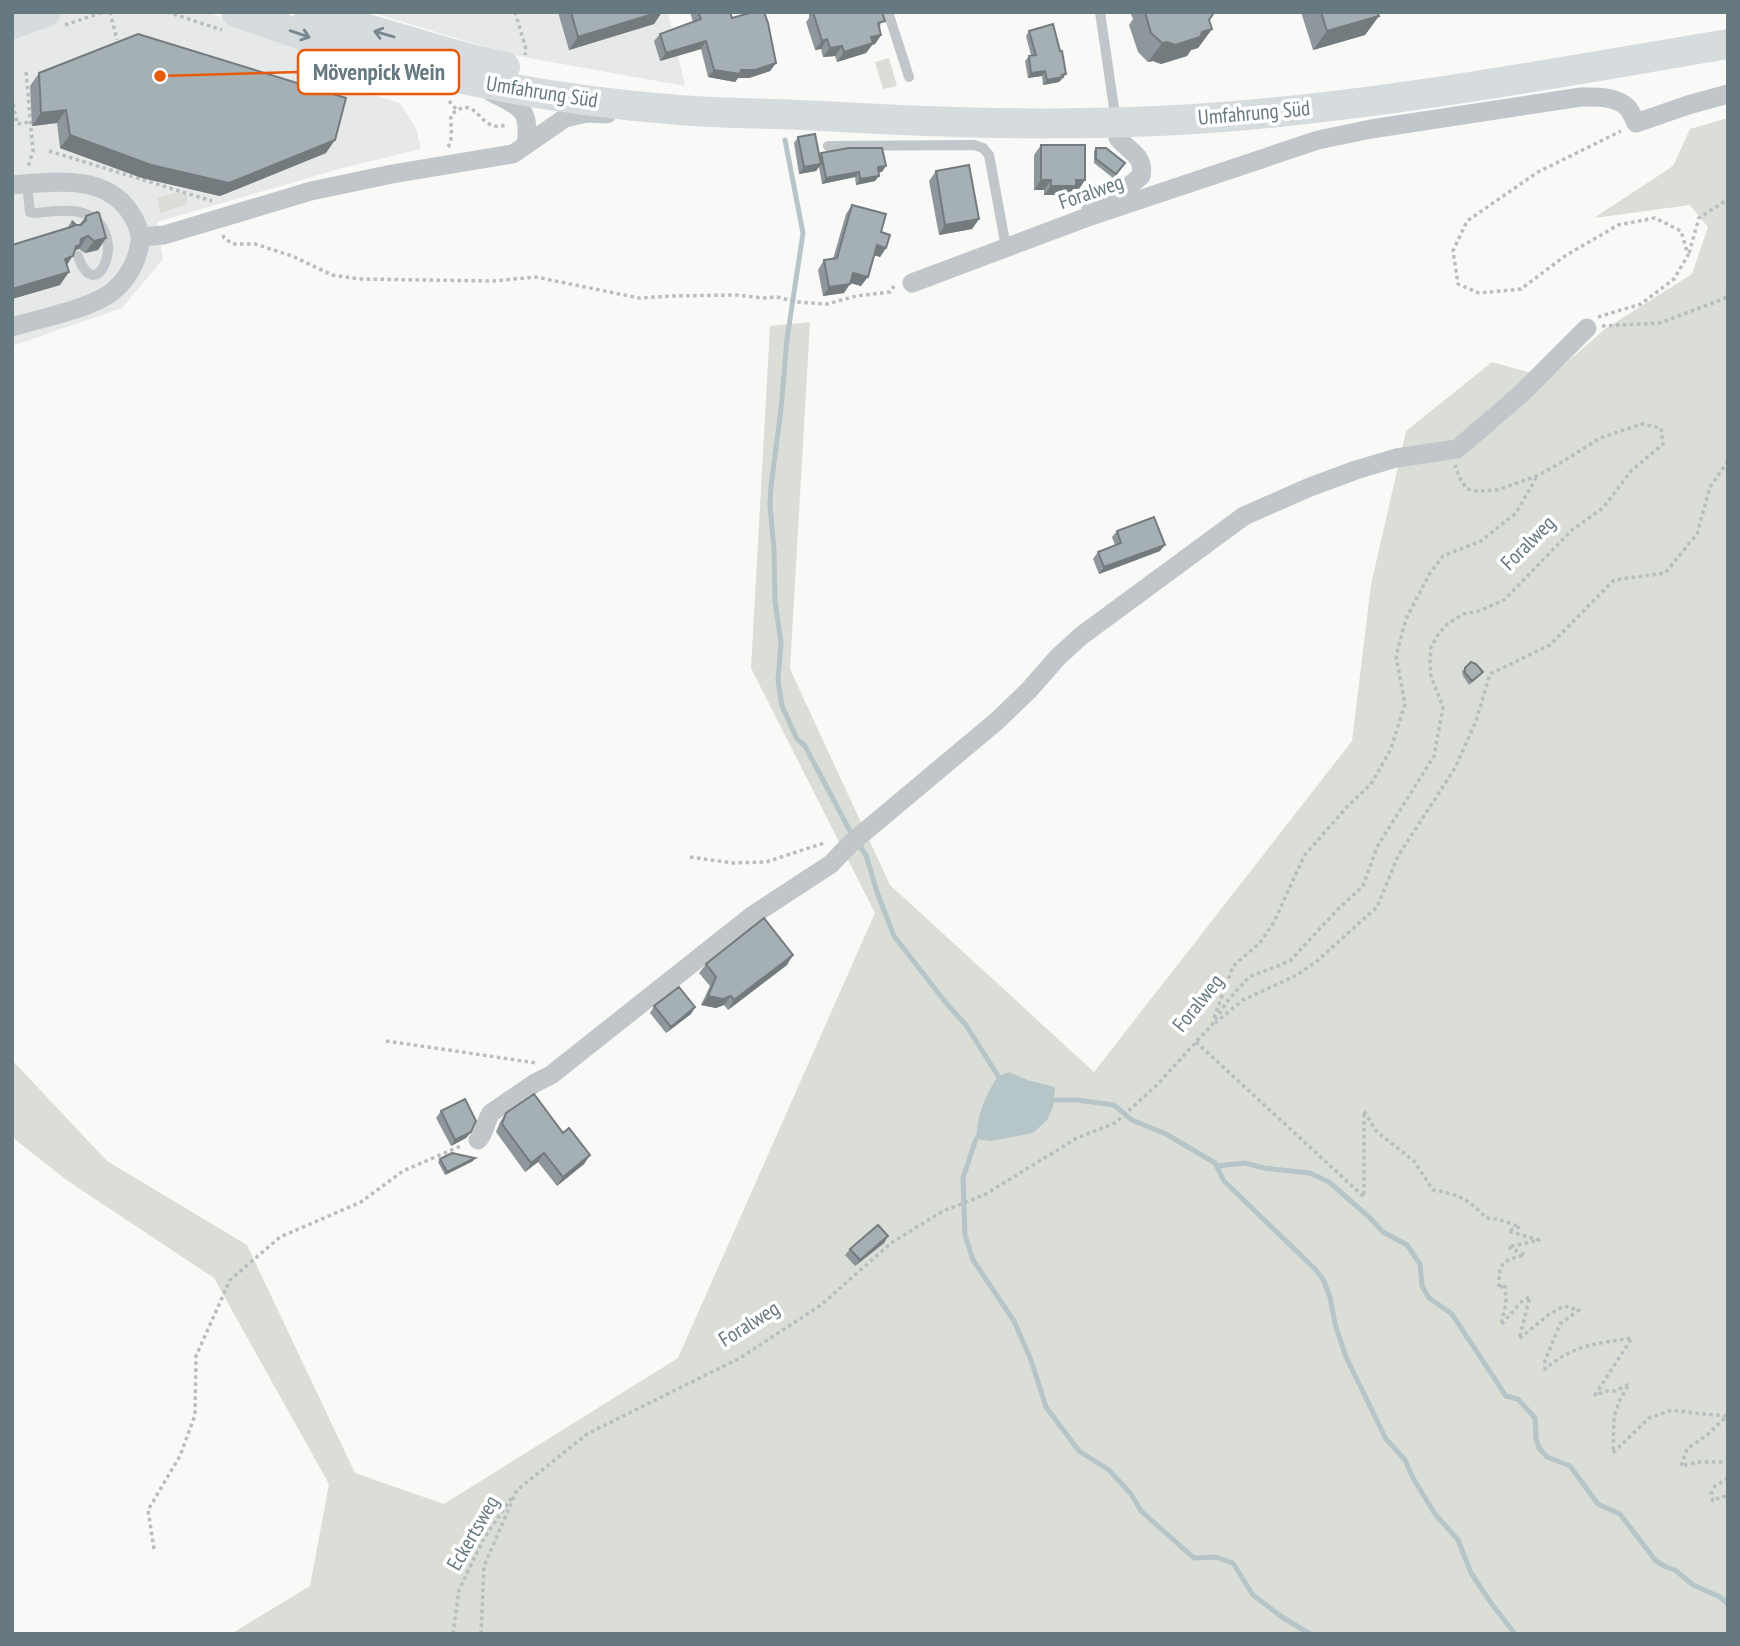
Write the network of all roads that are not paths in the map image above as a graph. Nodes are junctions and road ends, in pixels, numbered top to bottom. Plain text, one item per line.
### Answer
1 (236, 12) edge
2 (309, 12) edge
3 (888, 12) edge
4 (1100, 12) edge
5 (53, 20) edge
6 (12, 24) edge
7 (1728, 44) edge
8 (909, 77) dead end
9 (471, 81) junction
10 (1728, 94) edge
11 (1114, 108) dead end
12 (680, 110) junction
13 (775, 113) junction
14 (1118, 138) dead end
15 (526, 145) junction
16 (828, 146) dead end
17 (21, 180) edge
18 (59, 212) junction
19 (1085, 218) junction
20 (68, 223) dead end
21 (140, 237) junction
22 (1006, 247) junction
23 (78, 256) edge
24 (904, 283) road end
25 (12, 327) edge
26 (1587, 328) road end
27 (478, 1140) road end

1 -> 9 main road, Umfahrung Süd
13 -> 2 main road, Umfahrung Süd
3 - 8 lane
4 - 11 lane
5 - 6 main road
7 - 13 main road, Umfahrung Süd
9 - 12 main road, Umfahrung Süd
9 - 15 street
10 - 19 street, Foralweg
12 - 13 main road, Umfahrung Süd
12 - 15 street
14 - 19 street
15 - 21 street
16 - 22 lane
17 - 18 lane
17 - 21 street
18 - 20 lane
18 - 23 lane
19 - 22 street, Foralweg
21 - 25 street
22 - 24 street, Foralweg
26 - 27 street

